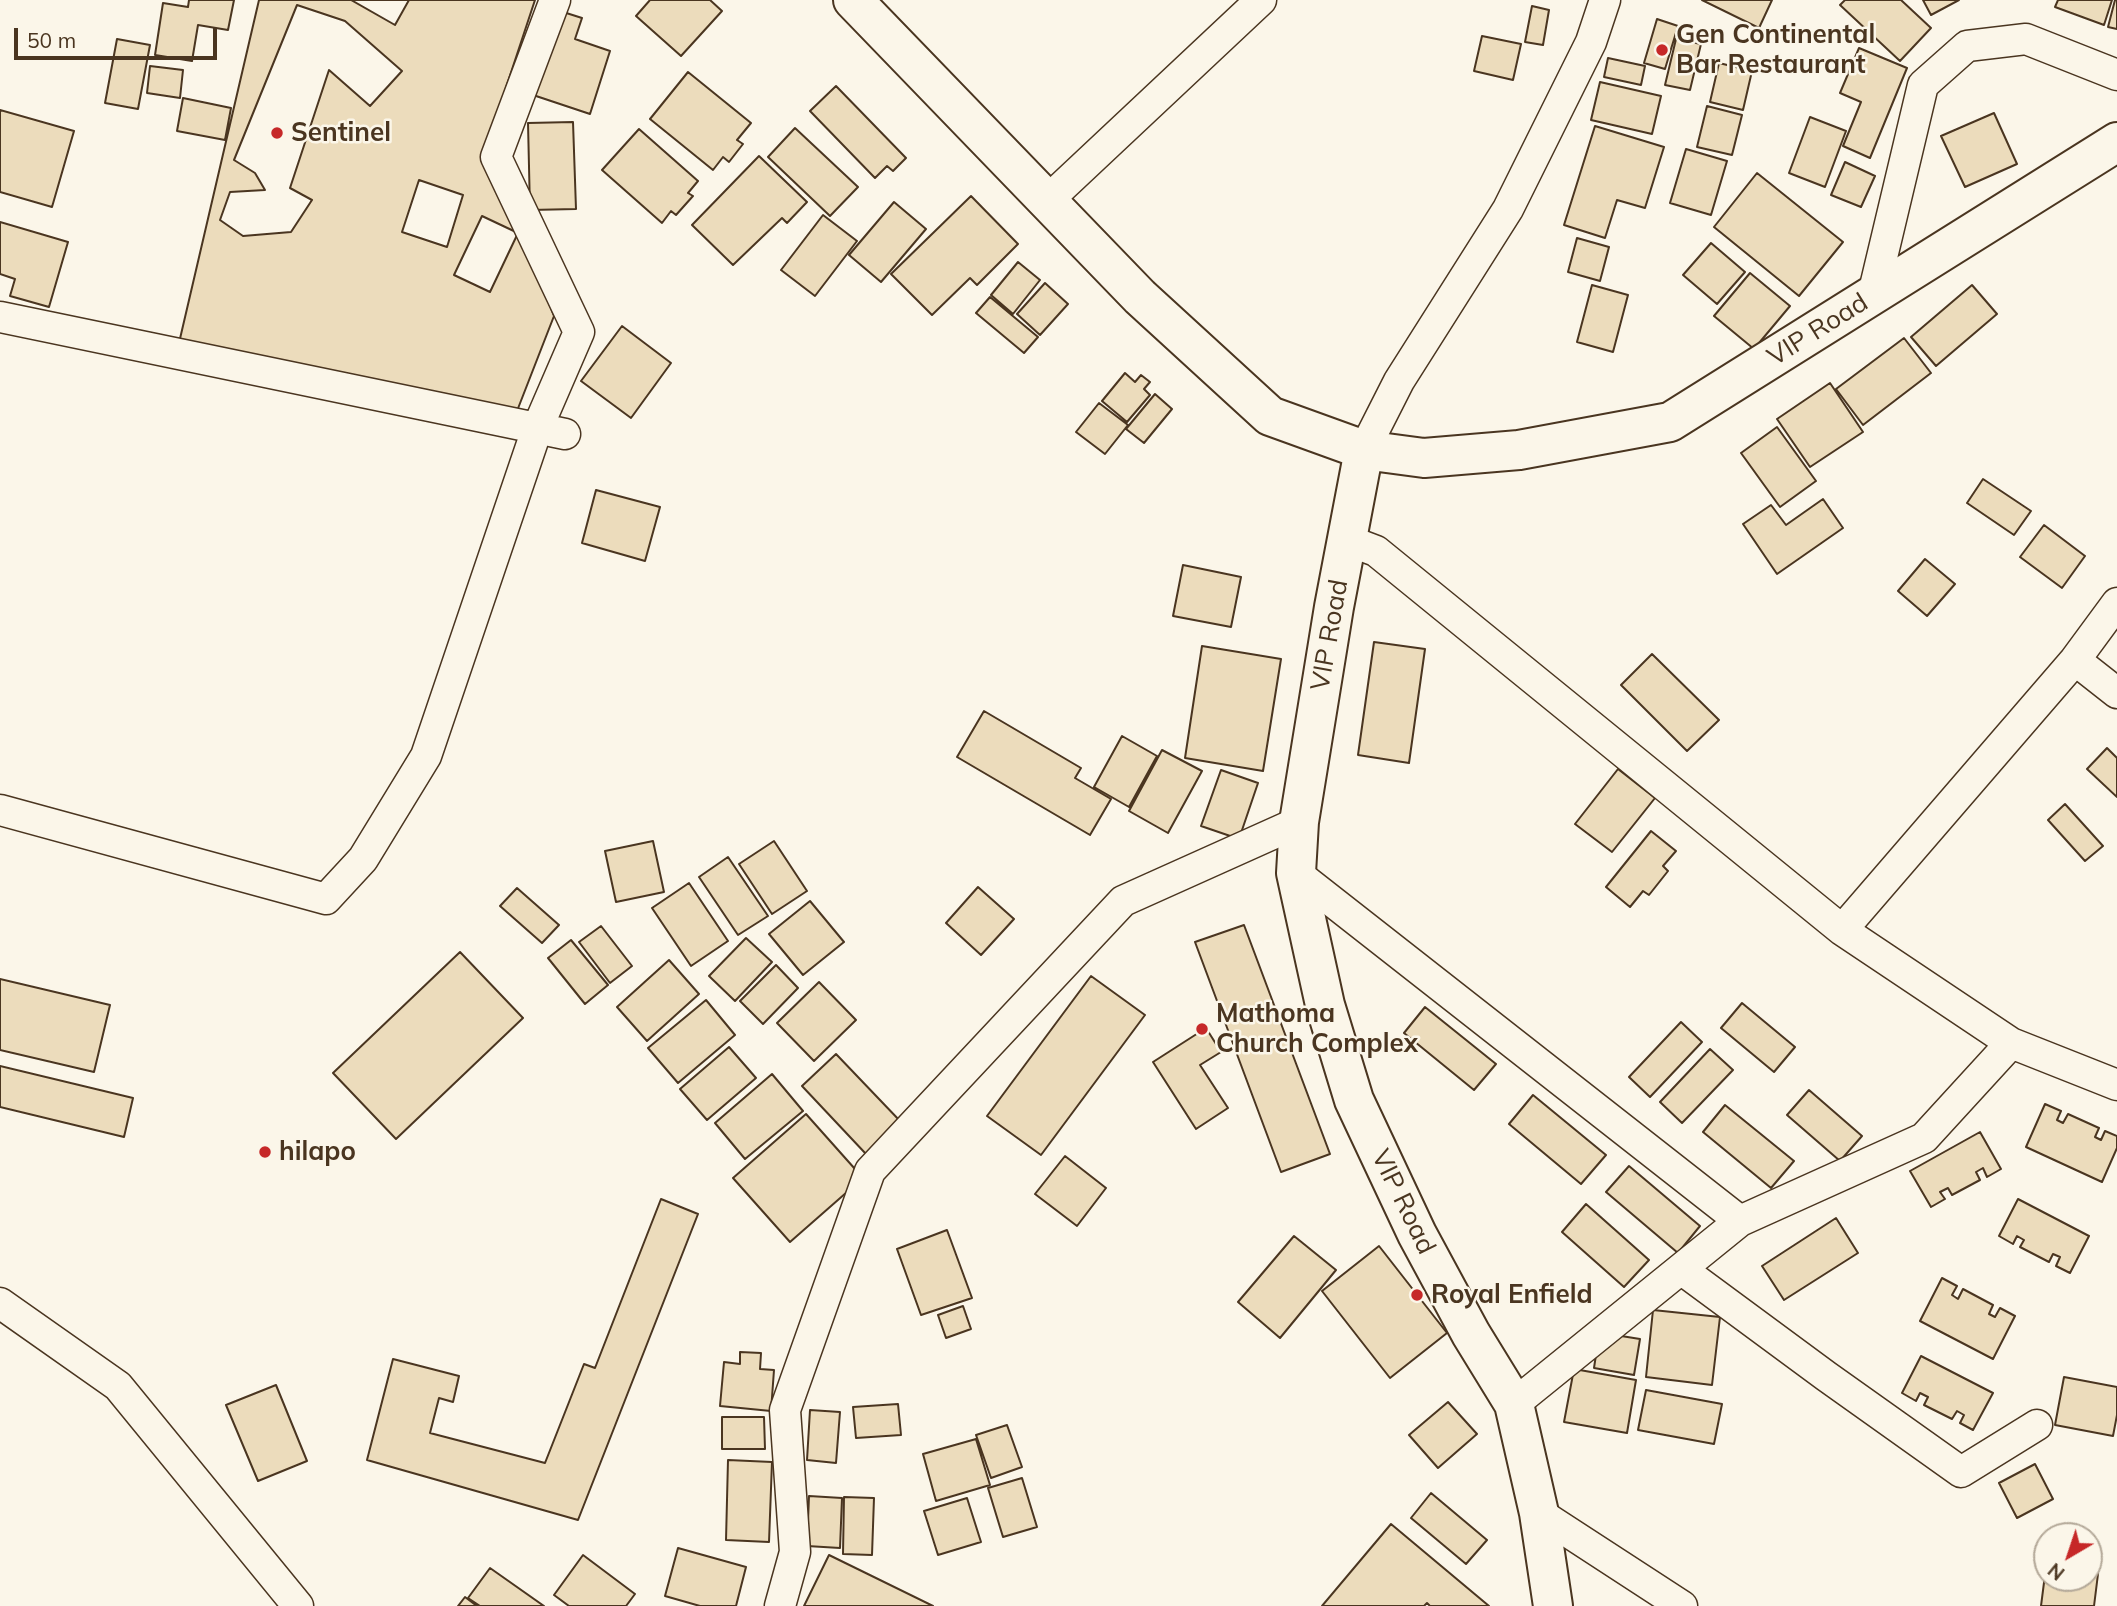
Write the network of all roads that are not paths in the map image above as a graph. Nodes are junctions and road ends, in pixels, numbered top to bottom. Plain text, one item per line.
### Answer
1 (555, 0) edge
2 (853, 0) edge
3 (1261, 0) edge
4 (1605, 0) edge
5 (2117, 75) edge
6 (2117, 142) edge
7 (1048, 200) junction
8 (1873, 295) junction
9 (0, 317) edge
10 (551, 431) junction
11 (1364, 450) junction
12 (1347, 540) junction
13 (2117, 603) edge
14 (2075, 660) junction
15 (2117, 693) edge
16 (0, 810) edge
17 (1299, 822) junction
18 (1296, 873) junction
19 (1842, 930) junction
20 (2011, 1043) junction
21 (2117, 1085) edge
22 (1740, 1221) junction
23 (1681, 1269) junction
24 (0, 1303) edge
25 (1514, 1404) junction
26 (2037, 1425) dead end
27 (1539, 1513) junction
28 (298, 1606) edge
29 (780, 1606) edge
30 (1553, 1606) edge
31 (1682, 1606) edge

1 - 10 street
2 - 7 main road
3 - 7 street
4 - 11 street
5 - 8 street
6 - 8 main road, VIP Road
7 - 11 main road
8 - 11 main road, VIP Road
9 - 10 street
10 - 16 street
11 - 12 main road, VIP Road
12 - 17 main road, VIP Road
12 - 19 street
13 - 14 street
14 - 15 street
14 - 19 street
17 - 18 main road, VIP Road
17 - 29 street
18 - 22 street
18 - 25 main road, VIP Road
19 - 20 street
20 - 21 street
20 - 22 street
22 - 23 street
23 - 25 street
23 - 26 street
24 - 28 street
25 - 27 main road, VIP Road
27 - 30 main road, VIP Road
27 - 31 street

